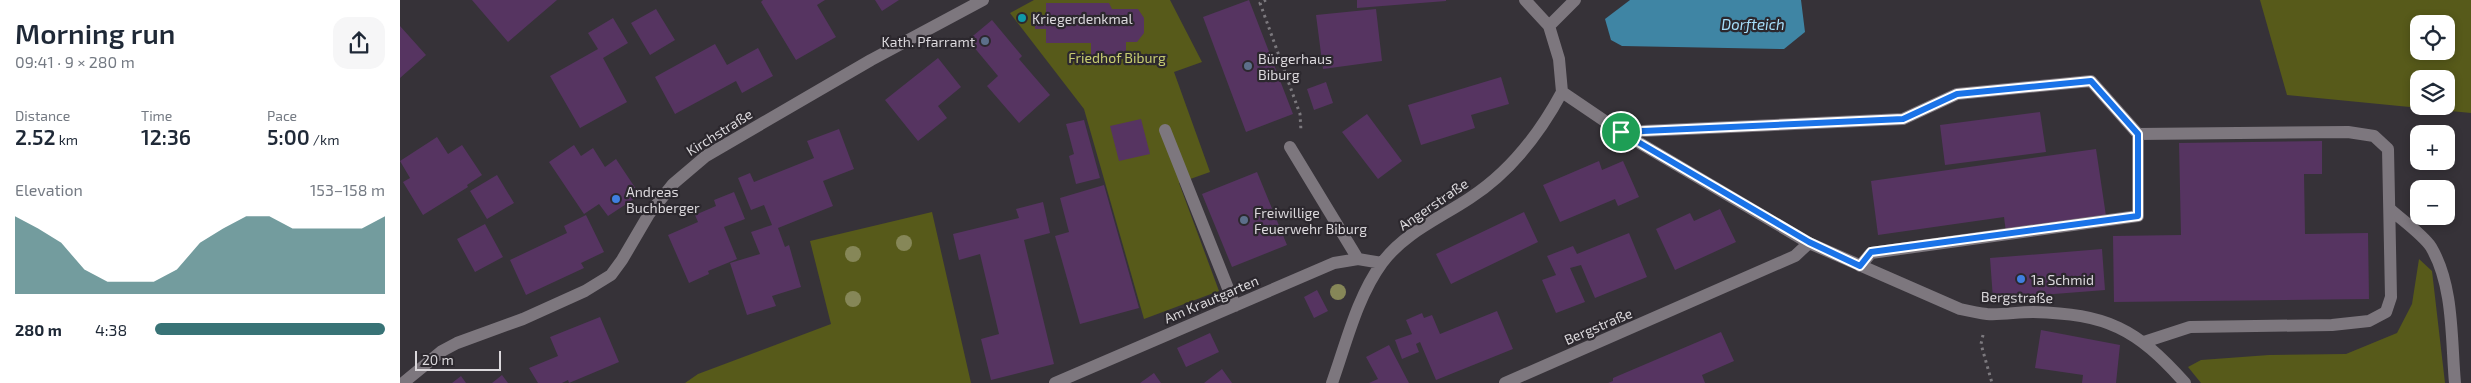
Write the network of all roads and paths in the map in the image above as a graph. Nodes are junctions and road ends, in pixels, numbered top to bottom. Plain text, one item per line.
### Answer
1 (983, 0) edge
2 (1266, 0) edge
3 (1525, 0) edge
4 (1575, 0) edge
5 (1549, 26) junction
6 (1562, 92) junction
7 (1165, 130) dead end
8 (1621, 132) junction
9 (2138, 134) junction
10 (1290, 147) joint
11 (2391, 210) junction
12 (1809, 242) junction
13 (1358, 259) junction
14 (1382, 263) junction
15 (1860, 266) junction
16 (1235, 306) junction
17 (1987, 314) junction
18 (2144, 342) junction
19 (404, 383) edge
20 (1055, 383) edge
21 (1332, 383) edge
22 (1504, 383) edge
23 (1992, 383) edge
24 (2185, 383) edge
25 (2455, 383) edge

1 - 19 street, Kirchstraße
2 - 10 path
3 - 5 street
4 - 5 street
5 - 6 street
6 - 8 street, Bergstraße
6 - 14 street, Angerstraße
7 - 16 street
8 - 9 street
8 - 12 street, Bergstraße
9 - 11 street
9 - 15 street
10 - 13 street
11 - 18 street
11 - 25 street
12 - 15 street, Bergstraße
12 - 22 street, Bergstraße
13 - 14 street, Am Krautgarten
13 - 16 street, Am Krautgarten
14 - 21 street, Angerstraße
15 - 17 street, Bergstraße
16 - 20 street, Am Krautgarten
17 - 18 street, Bergstraße
17 - 23 path
18 - 24 street, Bergstraße

